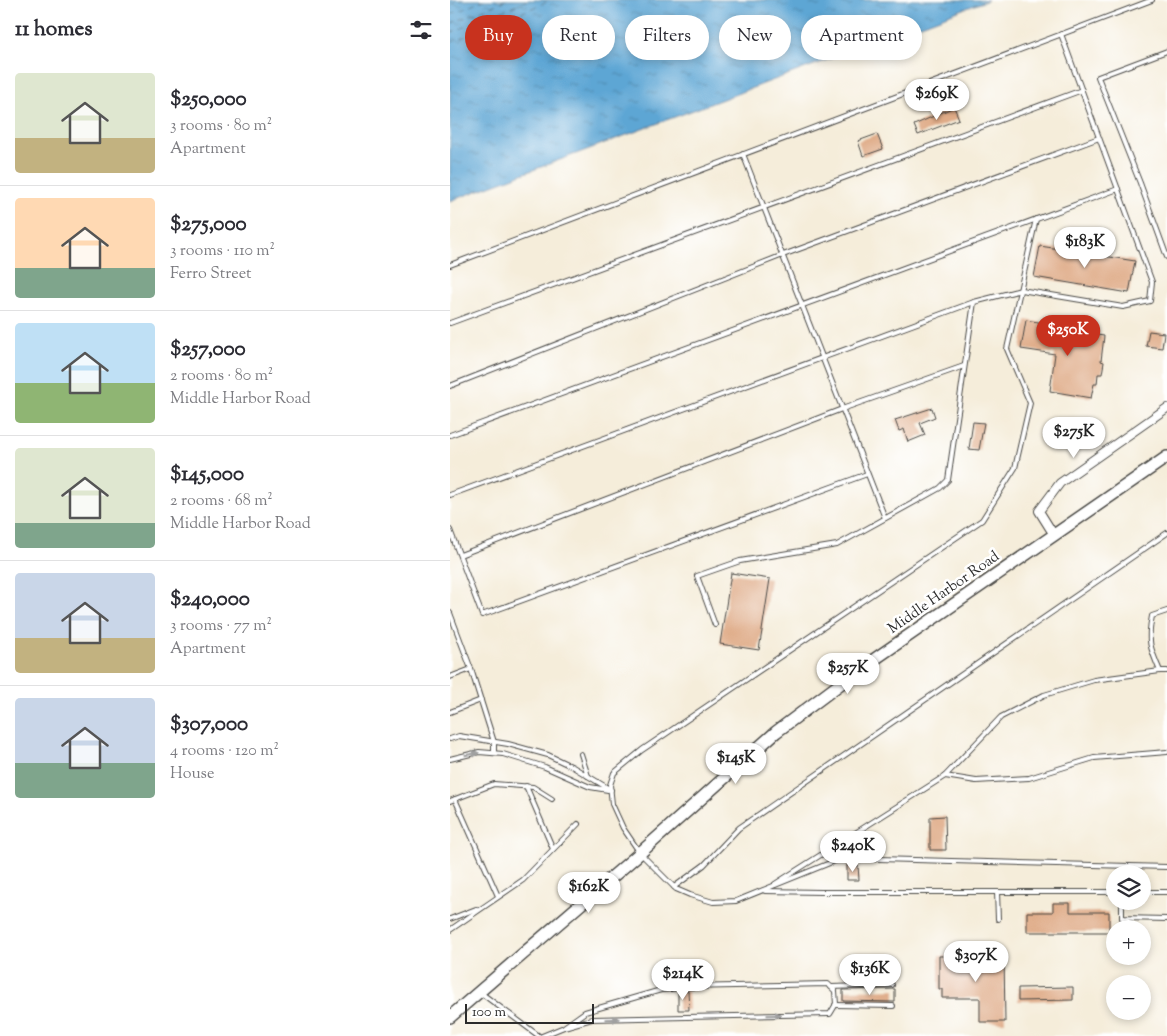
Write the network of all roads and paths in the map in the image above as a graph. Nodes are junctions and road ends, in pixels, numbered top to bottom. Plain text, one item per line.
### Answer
1 (1152, 0) edge
2 (1061, 34) junction
3 (1167, 51) edge
4 (1082, 90) junction
5 (1099, 138) junction
6 (743, 154) junction
7 (1118, 189) junction
8 (764, 208) junction
9 (1036, 219) junction
10 (783, 255) junction
11 (1167, 257) edge
12 (450, 265) edge
13 (1021, 290) junction
14 (974, 302) junction
15 (802, 306) junction
16 (450, 323) edge
17 (823, 358) junction
18 (964, 366) junction
19 (450, 386) edge
20 (1167, 408) edge
21 (842, 409) junction
22 (450, 435) edge
23 (1167, 457) edge
24 (868, 474) junction
25 (450, 495) edge
26 (885, 518) junction
27 (450, 530) edge
28 (1167, 533) edge
29 (1054, 535) junction
30 (460, 555) junction
31 (1167, 611) edge
32 (450, 614) edge
33 (715, 625) dead end
34 (471, 670) junction
35 (1160, 671) junction
36 (1167, 671) edge
37 (450, 677) edge
38 (481, 700) junction
39 (450, 712) edge
40 (450, 740) edge
41 (494, 742) junction
42 (1167, 752) edge
43 (494, 753) junction
44 (580, 754) dead end
45 (450, 759) edge
46 (588, 776) junction
47 (945, 776) junction
48 (526, 786) junction
49 (611, 790) junction
50 (455, 799) junction
51 (552, 799) dead end
52 (450, 801) edge
53 (578, 824) dead end
54 (553, 850) junction
55 (640, 853) junction
56 (1167, 867) edge
57 (674, 887) junction
58 (764, 891) junction
59 (996, 892) junction
60 (1106, 892) edge
61 (1151, 892) edge
62 (1167, 892) edge
63 (498, 896) junction
64 (482, 907) junction
65 (1122, 910) edge
66 (450, 919) edge
67 (998, 919) dead end
68 (1167, 919) edge
69 (450, 930) edge
70 (892, 985) dead end
71 (831, 987) junction
72 (479, 992) junction
73 (835, 1006) junction
74 (892, 1006) dead end
75 (450, 1017) edge
76 (564, 1027) junction
77 (540, 1036) edge

1 - 2 lane
2 - 4 lane
2 - 6 lane
3 - 11 lane
4 - 5 lane
4 - 8 lane
5 - 7 lane
5 - 10 lane
6 - 8 lane
6 - 12 lane
7 - 9 lane
7 - 13 lane
8 - 10 lane
8 - 16 lane
9 - 13 lane
9 - 15 lane
10 - 15 lane
10 - 19 lane
13 - 14 lane
13 - 49 lane
14 - 17 lane
14 - 18 lane
15 - 17 lane
15 - 22 lane
17 - 21 lane
17 - 25 lane
18 - 21 lane
18 - 26 lane
20 - 29 street
21 - 24 lane
21 - 30 lane
23 - 29 main road, Middle Harbor Road
24 - 26 lane
24 - 30 lane
26 - 33 lane
27 - 30 lane
28 - 57 lane
29 - 55 main road, Middle Harbor Road
31 - 35 lane
32 - 34 lane
34 - 37 lane
34 - 38 lane
35 - 36 lane
35 - 47 lane
38 - 39 lane
38 - 41 lane
40 - 41 lane
41 - 43 lane
41 - 46 lane
42 - 47 lane
45 -> 43 lane
43 - 49 lane
44 - 46 lane
46 - 49 lane
47 - 58 lane
48 - 50 lane
48 - 51 lane
48 - 54 lane
49 - 55 lane
50 - 52 lane
50 - 63 lane
53 - 54 lane
54 - 63 lane
55 - 57 lane
55 - 72 main road, Middle Harbor Road
56 - 58 lane
57 - 58 lane
58 - 59 lane
59 - 60 lane
59 - 67 lane
61 - 62 lane
63 - 64 lane
64 - 66 lane
64 - 69 lane
65 - 68 lane
70 - 71 lane
71 - 73 lane
71 - 76 lane
72 - 75 main road, Middle Harbor Road
72 - 77 lane
73 - 74 lane
76 -> 73 lane
76 - 77 lane

